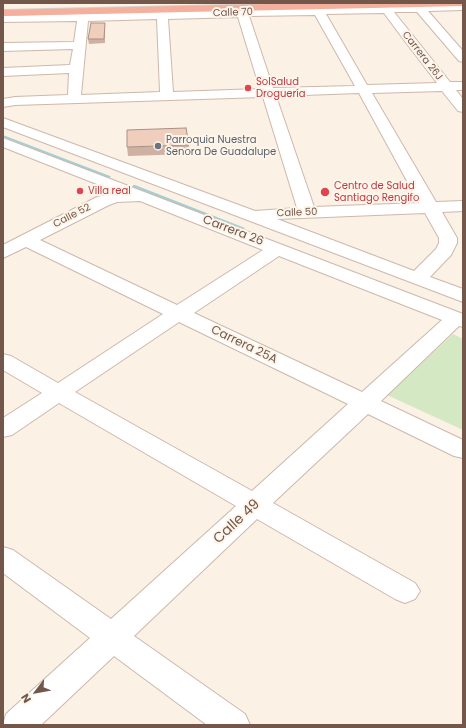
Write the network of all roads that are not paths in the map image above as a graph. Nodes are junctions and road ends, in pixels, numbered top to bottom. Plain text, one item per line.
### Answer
1 (463, 4) edge
2 (418, 5) edge
3 (384, 6) edge
4 (463, 7) edge
5 (318, 9) junction
6 (240, 11) junction
7 (3, 12) edge
8 (162, 16) junction
9 (83, 18) junction
10 (3, 19) edge
11 (79, 45) junction
12 (3, 47) edge
13 (463, 58) edge
14 (76, 70) junction
15 (3, 72) edge
16 (446, 86) junction
17 (463, 86) edge
18 (364, 89) junction
19 (268, 92) junction
20 (167, 96) junction
21 (74, 99) junction
22 (3, 103) edge
23 (463, 108) edge
24 (3, 122) edge
25 (4, 143) edge
26 (133, 172) junction
27 (109, 184) junction
28 (145, 198) junction
29 (463, 206) edge
30 (430, 207) junction
31 (307, 212) junction
32 (342, 212) junction
33 (252, 216) junction
34 (288, 229) junction
35 (4, 234) edge
36 (26, 240) junction
37 (260, 241) junction
38 (278, 248) junction
39 (3, 252) edge
40 (418, 278) junction
41 (463, 296) edge
42 (178, 313) junction
43 (460, 319) edge
44 (3, 361) edge
45 (58, 393) junction
46 (365, 403) junction
47 (3, 429) edge
48 (463, 450) edge
49 (255, 505) junction
50 (3, 558) edge
51 (405, 591) dead end
52 (113, 638) junction
53 (18, 725) edge
54 (233, 725) edge

1 - 2 highway
2 - 3 highway
2 - 4 street
2 - 13 street
3 - 5 street, Calle 70
3 - 7 street
3 - 16 street, Carrera 26J
5 - 6 highway
5 - 6 street, Calle 70
5 - 18 street
6 - 7 highway
6 - 8 street, Calle 70
6 - 19 street
8 - 9 street, Calle 70
8 - 20 street
9 - 10 street, Calle 70
9 - 11 street
11 - 12 street
11 - 14 street
14 - 15 street
14 - 21 street
16 - 17 street
16 - 18 street
16 - 23 street, Carrera 26J
18 - 19 street
18 - 30 street
19 - 20 street
19 - 31 street
20 - 21 street
21 - 22 street
24 - 26 street, Carrera 26
25 - 27 street, Carrera 26
26 - 27 street, Calle 52
26 - 33 street, Carrera 26
27 - 28 street, Carrera 26
27 - 35 street, Calle 52
28 - 36 street, Calle 52
28 - 37 street, Carrera 26
29 - 30 street, Calle 50
30 - 32 street, Calle 50
30 - 40 street
31 - 32 street, Calle 50
31 - 33 street, Calle 50
32 - 34 street, Calle 50
33 - 34 street, Carrera 26
34 - 37 street, Calle 50
34 - 40 street, Carrera 26
36 - 39 street, Calle 52
36 - 42 street, Carrera 25A
37 - 38 street, Carrera 26
38 - 42 street
38 - 43 street, Carrera 26
40 - 41 street, Carrera 26
42 - 45 street
42 - 46 street, Carrera 25A
43 - 46 street, Calle 49
44 - 45 street
45 - 47 street
45 - 49 street
46 - 48 street, Carrera 25A
46 - 49 street, Calle 49
49 - 51 street
49 - 52 street, Calle 49
50 - 52 street
52 - 53 street, Calle 49
52 - 54 street

